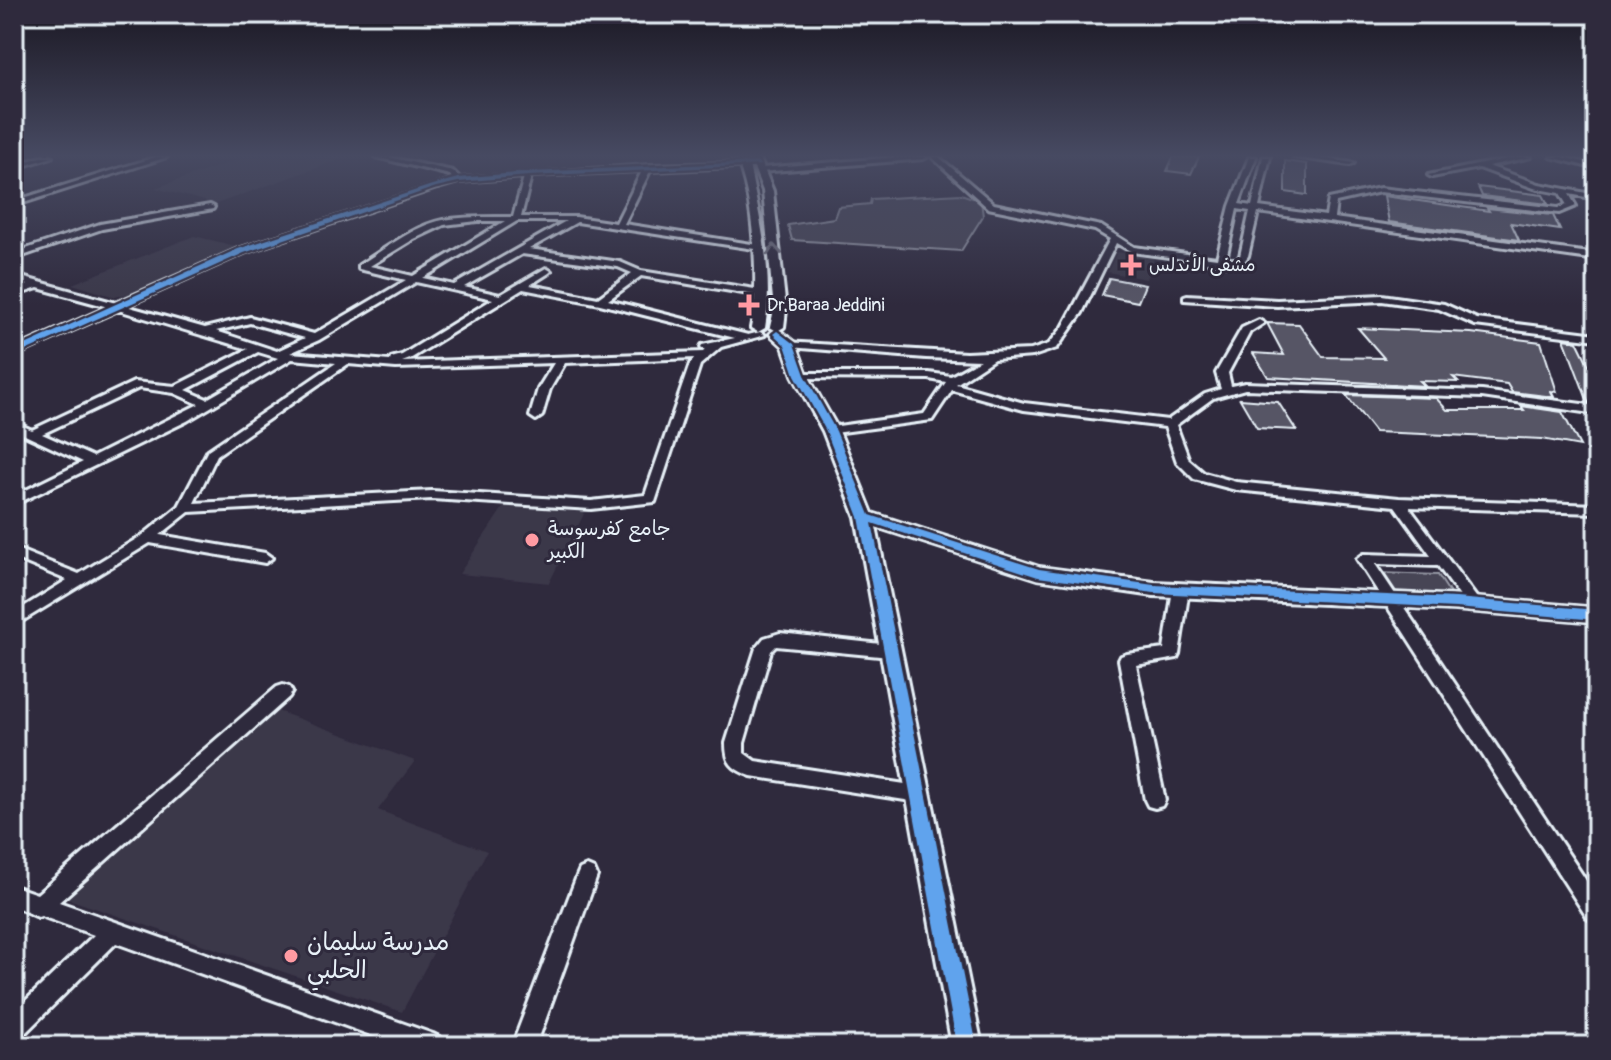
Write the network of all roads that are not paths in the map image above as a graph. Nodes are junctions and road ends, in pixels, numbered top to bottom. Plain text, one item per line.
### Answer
1 (374, 206) edge
2 (520, 206) edge
3 (628, 206) edge
4 (755, 206) edge
5 (770, 206) edge
6 (993, 206) edge
7 (1234, 206) edge
8 (1237, 206) edge
9 (1331, 206) edge
10 (1519, 206) edge
11 (1571, 206) edge
12 (210, 207) dead end
13 (1253, 209) junction
14 (517, 218) junction
15 (576, 219) junction
16 (1330, 220) junction
17 (619, 225) junction
18 (1114, 239) junction
19 (758, 248) junction
20 (521, 251) junction
21 (14, 256) edge
22 (1597, 257) edge
23 (1221, 261) junction
24 (546, 271) dead end
25 (639, 273) junction
26 (14, 278) edge
27 (413, 279) junction
28 (37, 285) junction
29 (522, 286) junction
30 (455, 288) junction
31 (14, 293) edge
32 (761, 293) junction
33 (501, 298) junction
34 (1187, 298) dead end
35 (600, 301) junction
36 (119, 307) junction
37 (1259, 323) dead end
38 (205, 331) junction
39 (759, 332) junction
40 (781, 335) junction
41 (745, 337) junction
42 (1597, 337) edge
43 (315, 338) junction
44 (716, 346) junction
45 (256, 349) junction
46 (14, 353) edge
47 (284, 355) junction
48 (702, 355) junction
49 (406, 357) junction
50 (562, 358) junction
51 (990, 358) junction
52 (346, 361) junction
53 (381, 363) junction
54 (800, 375) junction
55 (951, 383) junction
56 (177, 390) junction
57 (1227, 391) junction
58 (207, 403) junction
59 (1597, 410) edge
60 (536, 416) dead end
61 (1170, 424) junction
62 (14, 426) edge
63 (831, 431) junction
64 (33, 434) junction
65 (94, 462) junction
66 (14, 501) edge
67 (1399, 502) junction
68 (185, 508) junction
69 (1597, 509) edge
70 (865, 517) junction
71 (148, 538) junction
72 (14, 553) edge
73 (265, 558) dead end
74 (1442, 561) junction
75 (78, 579) junction
76 (1181, 589) junction
77 (1388, 599) junction
78 (1474, 605) junction
79 (1597, 615) edge
80 (14, 620) edge
81 (890, 651) junction
82 (283, 692) dead end
83 (918, 794) junction
84 (1155, 800) dead end
85 (587, 876) dead end
86 (14, 896) edge
87 (38, 907) junction
88 (1595, 912) dead end
89 (111, 933) junction
90 (14, 1028) edge
91 (433, 1046) edge
92 (524, 1046) edge
93 (967, 1046) edge

1 - 36 street
2 - 14 street
3 - 17 street
4 - 19 street
40 -> 5 street
6 - 18 street
7 - 23 street
8 - 13 street
9 - 16 street
10 - 11 street
12 - 21 street
13 - 16 street
13 - 23 street
14 - 15 street
14 - 27 street
14 - 27 street
15 - 17 street
15 - 20 street
16 - 22 street
17 - 19 street
18 - 23 street
18 - 51 street
19 - 32 street
20 - 25 street
20 - 30 street
24 - 29 street
25 - 32 street
25 - 35 street
26 - 28 street
27 - 30 street
27 - 43 street
28 - 31 street
28 - 36 street
29 - 33 street
29 - 35 street
30 - 33 street
32 - 39 street
33 - 49 street
34 - 42 street
35 - 41 street
36 - 38 street
36 - 46 street
37 - 57 street
38 - 43 street
38 - 45 street
39 - 40 street
39 - 41 street
40 - 51 street
40 - 54 street
41 - 44 street
43 - 47 street
44 - 48 street
44 - 49 street
45 - 47 street
45 - 56 street
47 - 52 street
47 - 58 street
48 - 50 street
48 - 68 street
49 - 53 street
50 - 53 street
50 - 60 street
51 - 55 street
52 - 53 street
52 - 68 street
54 - 55 street
54 - 63 street
55 - 61 street
55 - 63 street
56 - 58 street
56 - 64 street
57 - 59 street
57 - 61 street
58 - 65 street
61 - 67 street
62 - 64 street
63 - 70 street
64 - 65 street
65 - 66 street
67 - 69 street
67 - 74 street
68 - 71 street
70 - 76 street
70 - 81 street
71 - 73 street
71 - 75 street
72 - 75 street
74 - 77 street
74 - 78 street
75 - 80 street
76 - 77 street
76 - 84 street
77 - 78 street
77 - 88 street
78 - 79 street
81 - 83 street
81 - 83 street
82 - 87 street
83 - 93 street
85 - 92 street
86 - 87 street
87 - 89 street
89 - 90 street
89 - 91 street

